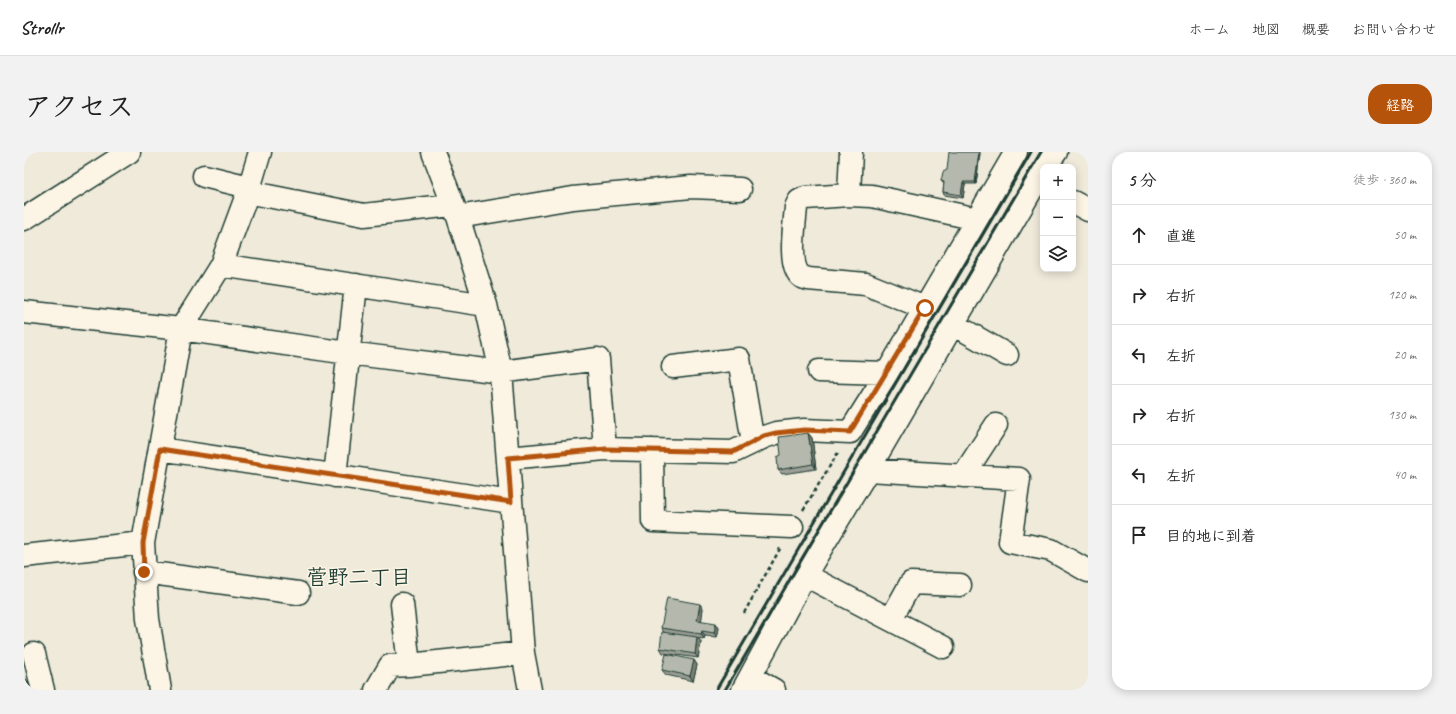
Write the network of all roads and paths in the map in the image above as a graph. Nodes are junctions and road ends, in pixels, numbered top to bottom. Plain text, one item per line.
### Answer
1 (129, 152) edge
2 (260, 152) edge
3 (433, 152) edge
4 (851, 152) edge
5 (1016, 152) edge
6 (1056, 152) edge
7 (1066, 152) edge
8 (1047, 164) edge
9 (1064, 164) edge
10 (1040, 175) edge
11 (204, 176) dead end
12 (740, 189) dead end
13 (249, 190) junction
14 (849, 195) junction
15 (1076, 204) edge
16 (1088, 210) edge
17 (455, 211) junction
18 (24, 219) edge
19 (977, 219) junction
20 (221, 265) junction
21 (356, 285) junction
22 (486, 305) junction
23 (925, 308) junction
24 (24, 312) edge
25 (953, 324) junction
26 (181, 329) junction
27 (348, 353) junction
28 (1007, 355) dead end
29 (673, 367) dead end
30 (818, 371) dead end
31 (501, 372) junction
32 (887, 373) junction
33 (996, 425) dead end
34 (753, 442) junction
35 (160, 449) junction
36 (606, 449) junction
37 (652, 450) junction
38 (508, 458) junction
39 (868, 470) junction
40 (335, 476) junction
41 (963, 476) junction
42 (511, 502) junction
43 (792, 527) dead end
44 (143, 543) junction
45 (24, 556) edge
46 (1088, 571) edge
47 (144, 572) junction
48 (805, 575) junction
49 (960, 585) dead end
50 (298, 593) dead end
51 (402, 604) dead end
52 (891, 619) junction
53 (944, 647) dead end
54 (523, 653) junction
55 (34, 654) dead end
56 (409, 665) junction
57 (747, 684) edge
58 (43, 690) edge
59 (160, 690) edge
60 (376, 690) edge
61 (530, 690) edge
62 (774, 690) edge

1 - 18 street
2 - 13 street
3 - 17 street
4 - 14 street
5 - 19 street
6 - 8 street
7 - 9 street
10 - 25 street
11 - 13 street
12 - 17 street
13 - 17 street
13 - 20 street
14 - 19 street
14 - 23 street
15 - 16 street
17 - 22 street
19 - 23 street
20 - 21 street
20 - 26 street
21 - 22 street
21 - 27 street
22 - 31 street
23 - 32 street
24 - 26 street
25 - 28 street
25 - 39 street
26 - 27 street
26 - 35 street
27 - 31 street
27 - 40 street
29 - 34 street
30 - 32 street
31 - 36 street
31 - 38 street
32 - 34 street
33 - 41 street
34 - 37 street
35 - 40 street
35 - 44 street
36 - 37 street
36 - 38 street
37 - 43 street
38 - 42 street
39 - 41 street
39 - 48 street
40 - 42 street
41 - 46 street
42 - 54 street
44 - 45 street
44 - 47 street
47 - 50 street
47 - 59 street
48 - 52 street
48 - 57 street
49 - 52 street
51 - 56 street
52 - 53 street
54 - 56 street
54 - 61 street
55 - 58 street
56 - 60 street
57 - 62 street

